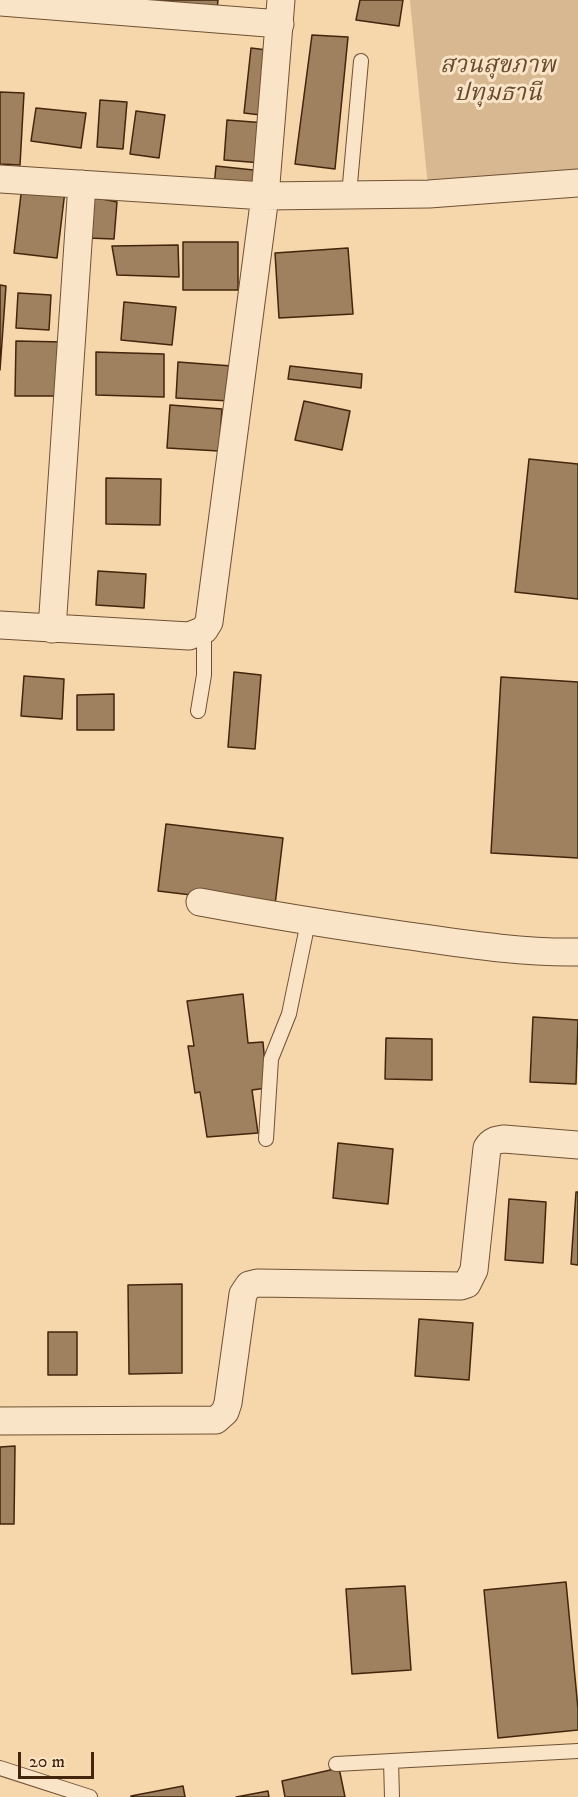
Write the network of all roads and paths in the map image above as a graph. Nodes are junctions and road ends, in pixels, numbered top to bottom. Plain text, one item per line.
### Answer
1 (0, 2) edge
2 (119, 6) edge
3 (280, 12) edge
4 (361, 61) dead end
5 (0, 179) edge
6 (578, 183) edge
7 (82, 184) junction
8 (349, 195) junction
9 (264, 196) junction
10 (0, 625) edge
11 (52, 629) junction
12 (204, 630) junction
13 (198, 711) dead end
14 (200, 902) dead end
15 (308, 922) junction
16 (578, 952) edge
17 (266, 1139) dead end
18 (578, 1145) edge
19 (0, 1421) edge
20 (578, 1751) edge
21 (391, 1761) junction
22 (336, 1764) dead end
23 (0, 1768) edge
24 (90, 1797) edge
25 (392, 1797) edge

1 - 2 street
2 - 3 street
3 - 9 street
4 - 8 lane
5 - 7 street
6 - 8 street
7 - 9 street
7 - 11 street
8 - 9 street
9 - 12 street
10 - 11 street
11 - 12 street
12 - 13 lane
14 - 15 street
15 - 16 street
15 - 17 lane
18 - 19 street
20 - 21 lane
21 - 22 lane
21 - 25 lane
23 - 24 lane

